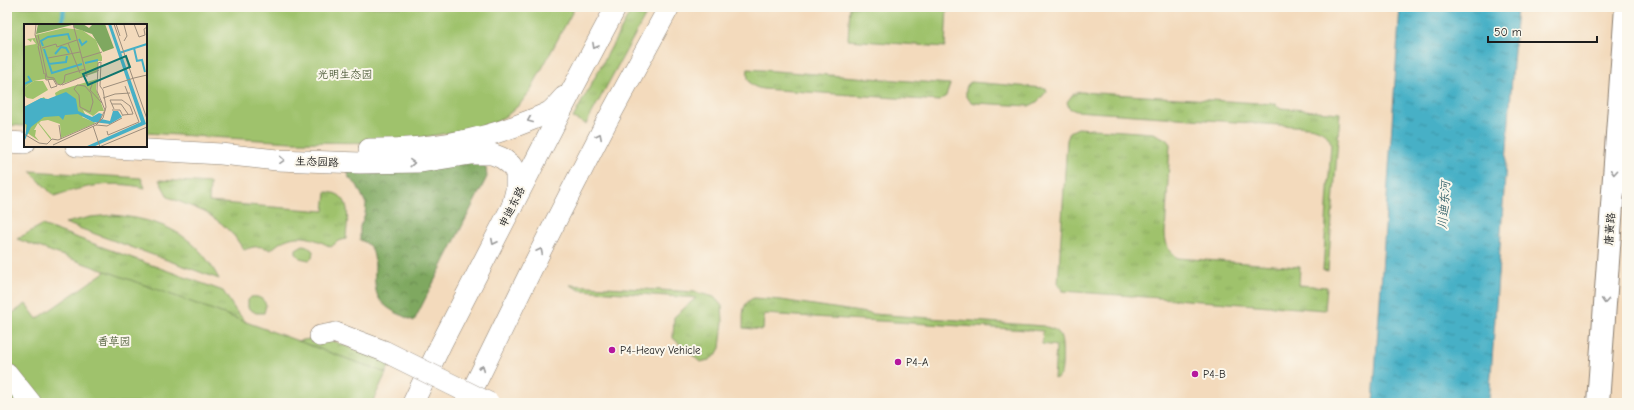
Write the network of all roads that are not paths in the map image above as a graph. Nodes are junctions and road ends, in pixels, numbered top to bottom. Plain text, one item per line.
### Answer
1 (669, 7) edge
2 (1626, 7) edge
3 (615, 10) edge
4 (572, 90) junction
5 (7, 131) edge
6 (24, 132) edge
7 (147, 139) edge
8 (7, 142) edge
9 (24, 143) edge
10 (94, 147) edge
11 (512, 207) junction
12 (328, 334) dead end
13 (7, 374) edge
14 (30, 403) edge
15 (413, 403) edge
16 (466, 403) edge
17 (488, 403) edge
18 (1598, 403) edge

16 -> 1 street
2 -> 18 main road, 唐黄路
3 -> 4 street, 申迪东路
4 -> 7 street, 生态园路
4 - 11 street, 申迪东路
5 - 6 street
8 - 9 street
10 -> 11 street, 生态园路
11 -> 15 street, 申迪东路
12 - 17 street, bridge
13 - 14 street

